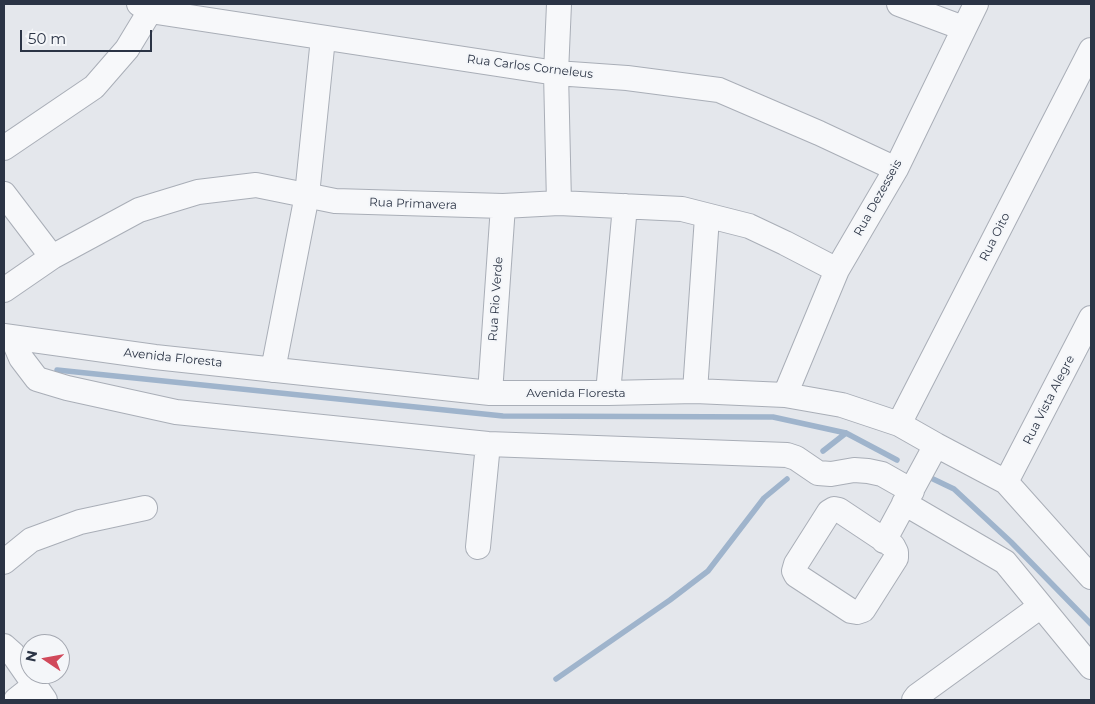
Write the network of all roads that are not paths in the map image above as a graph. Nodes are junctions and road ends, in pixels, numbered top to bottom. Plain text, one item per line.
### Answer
1 (559, 4) edge
2 (898, 4) edge
3 (976, 4) edge
4 (144, 8) edge
5 (963, 28) junction
6 (324, 38) junction
7 (1091, 50) edge
8 (556, 73) junction
9 (4, 148) edge
10 (896, 169) junction
11 (4, 194) edge
12 (307, 195) junction
13 (559, 203) junction
14 (503, 206) junction
15 (625, 206) junction
16 (707, 217) junction
17 (52, 257) junction
18 (837, 270) junction
19 (4, 290) edge
20 (1091, 318) edge
21 (8, 337) edge
22 (272, 370) junction
23 (695, 391) junction
24 (490, 393) junction
25 (608, 393) junction
26 (785, 394) junction
27 (899, 424) junction
28 (488, 444) junction
29 (936, 445) junction
30 (1006, 482) junction
31 (908, 497) junction
32 (145, 508) dead end
33 (884, 540) junction
34 (478, 547) dead end
35 (4, 562) edge
36 (1091, 577) edge
37 (1041, 606) junction
38 (4, 646) edge
39 (1091, 667) edge
40 (40, 693) edge
41 (16, 700) edge
42 (914, 700) edge

1 - 8 street
2 - 5 street
3 - 5 street, Rua Dezesseis
4 - 6 street, Rua Carlos Corneleus
4 - 9 street
5 - 10 street, Rua Dezesseis
6 - 8 street, Rua Carlos Corneleus
6 - 12 street
7 - 27 street, Rua Oito
8 - 10 street, Rua Carlos Corneleus
8 - 13 street
10 - 18 street, Rua Dezesseis
11 - 17 street
12 - 14 street, Rua Primavera
12 - 17 street, Rua Primavera
12 - 22 street
13 - 14 street, Rua Primavera
13 - 15 street, Rua Primavera
14 - 24 street, Rua Rio Verde
15 - 16 street, Rua Primavera
15 - 25 street
16 - 18 street, Rua Primavera
16 - 23 street
17 - 19 street, Rua Primavera
18 - 26 street, Rua Dezesseis
20 - 30 street, Rua Vista Alegre
21 - 22 street, Avenida Floresta
21 - 28 street
22 - 24 street, Avenida Floresta
23 - 25 street, Avenida Floresta
23 - 26 street, Avenida Floresta
24 - 25 street, Avenida Floresta
26 - 27 street, Avenida Floresta
27 - 29 street, Avenida Floresta
28 - 31 street
28 - 34 street
29 - 30 street, Avenida Floresta
29 - 31 street
30 - 36 street, Avenida Floresta
31 - 33 street
31 - 37 street
32 - 35 street
33 - 33 street
37 - 39 street
37 - 42 street
38 - 40 street
40 - 41 street

